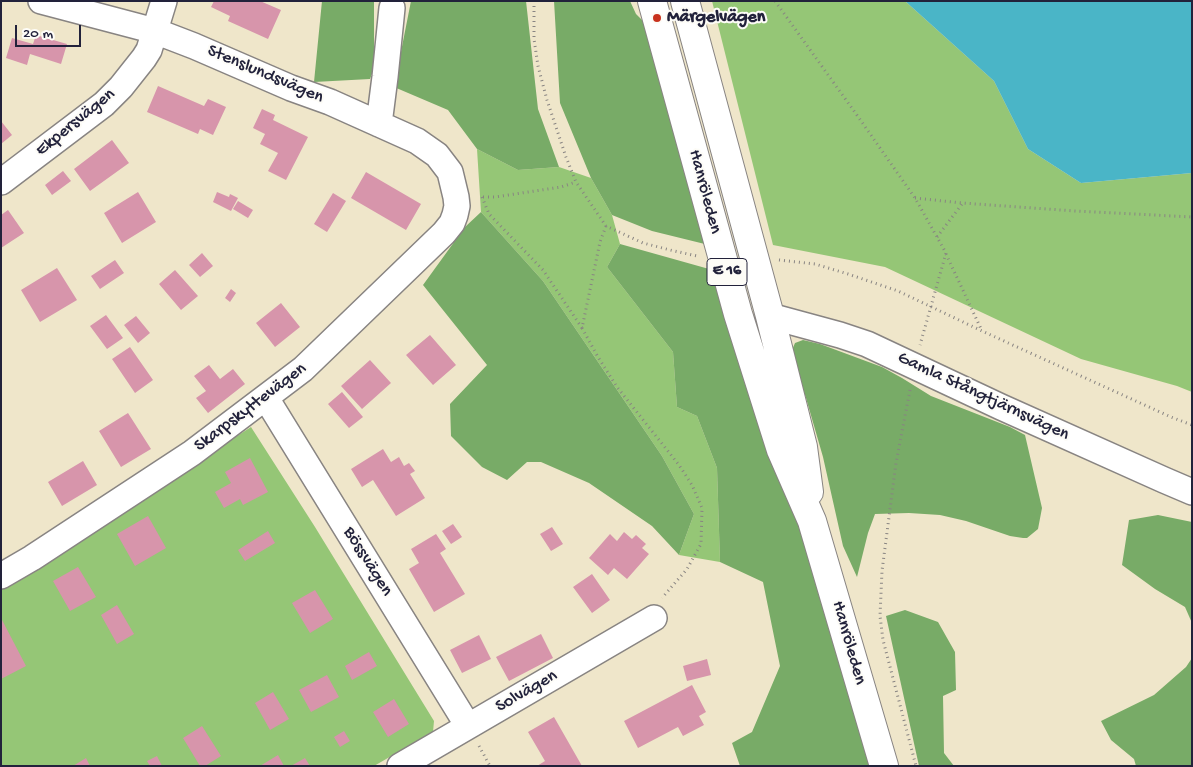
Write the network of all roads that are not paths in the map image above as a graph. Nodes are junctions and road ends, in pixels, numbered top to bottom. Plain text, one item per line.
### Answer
1 (41, 1) edge
2 (164, 1) edge
3 (652, 1) edge
4 (685, 1) edge
5 (392, 8) dead end
6 (155, 31) junction
7 (379, 124) junction
8 (1, 182) edge
9 (456, 197) joint
10 (770, 316) junction
11 (266, 398) junction
12 (1192, 492) edge
13 (812, 521) junction
14 (1, 576) edge
15 (654, 618) road end
16 (468, 726) junction
17 (400, 766) edge
18 (884, 766) edge

1 - 6 street, Stenslundsvägen
2 - 6 street, Ekpersvägen
3 - 13 highway, Hanröleden / E 16
4 - 10 highway, Hanröleden / E 16
5 - 7 street
6 - 7 street, Stenslundsvägen
6 - 8 street, Ekpersvägen
7 - 9 street, Stenslundsvägen
9 - 11 street, Skarpskyttevägen
10 - 12 street, Gamla Stångtjärnsvägen
10 - 13 highway, Hanröleden / E 16
11 - 14 street, Skarpskyttevägen
11 - 16 street, Bössvägen
13 - 18 highway, Hanröleden / E 16
15 - 16 street, Solvägen
16 - 17 street, Solvägen

